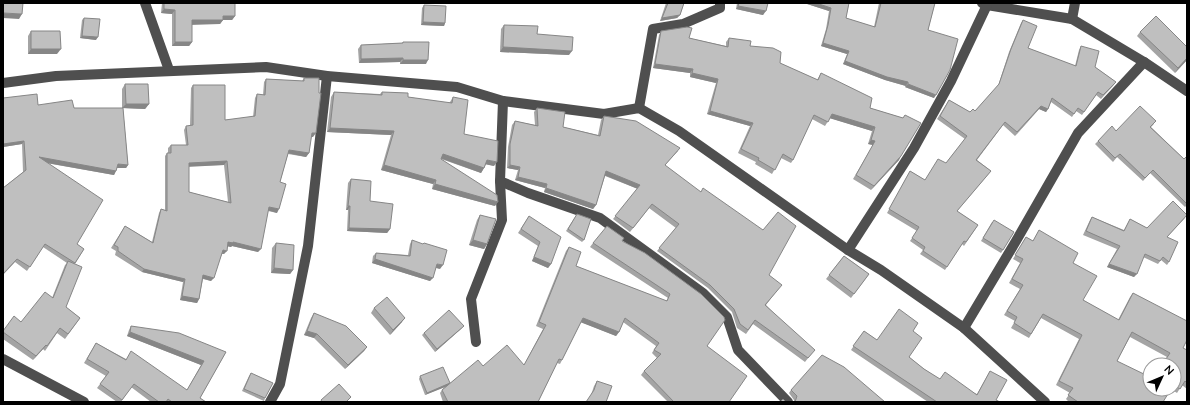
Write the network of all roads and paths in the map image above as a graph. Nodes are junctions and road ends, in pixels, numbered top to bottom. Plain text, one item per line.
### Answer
1 (145, 3) edge
2 (720, 3) edge
3 (1075, 3) edge
4 (984, 4) edge
5 (1072, 19) junction
6 (1144, 62) junction
7 (169, 70) junction
8 (327, 76) junction
9 (3, 83) edge
10 (1187, 91) edge
11 (502, 101) junction
12 (639, 108) junction
13 (500, 181) junction
14 (848, 250) junction
15 (964, 328) junction
16 (476, 342) dead end
17 (3, 359) edge
18 (84, 402) edge
19 (270, 402) edge
20 (788, 402) edge
21 (1045, 402) edge

1 - 7 street
2 - 12 street
3 - 5 street
4 - 5 street
4 - 14 street
5 - 6 street
6 - 10 street
6 - 15 street
7 - 8 street
7 - 9 street
8 - 11 street
8 - 19 street
11 - 12 street
11 - 13 street
12 - 14 street
13 - 16 street
13 - 20 street
14 - 15 street
15 - 21 street
17 - 18 street

